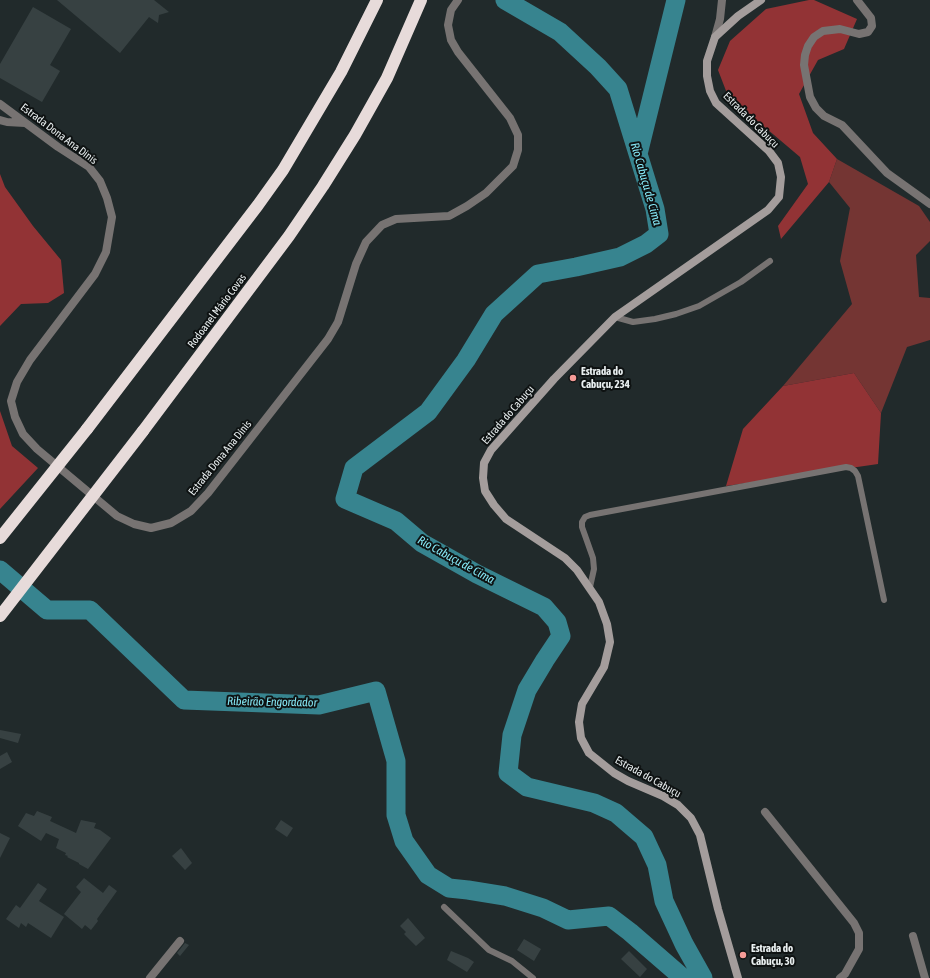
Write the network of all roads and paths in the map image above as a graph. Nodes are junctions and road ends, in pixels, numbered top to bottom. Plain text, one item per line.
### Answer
1 (377, 0) edge
2 (421, 0) edge
3 (458, 0) edge
4 (722, 0) edge
5 (761, 0) edge
6 (857, 0) edge
7 (715, 36) junction
8 (0, 104) edge
9 (0, 120) edge
10 (25, 123) junction
11 (930, 204) edge
12 (770, 262) dead end
13 (615, 317) junction
14 (0, 538) edge
15 (590, 587) junction
16 (884, 600) dead end
17 (0, 616) edge
18 (765, 812) dead end
19 (444, 907) dead end
20 (913, 936) dead end
21 (180, 941) dead end
22 (150, 978) edge
23 (533, 978) edge
24 (738, 978) edge
25 (840, 978) edge
26 (925, 978) edge

1 - 14 highway, bridge
2 - 17 highway, Rodoanel Mário Covas, bridge
3 - 10 street, Estrada Dona Ana Dinis
4 - 7 street
5 - 7 main road
6 - 11 street
7 - 13 main road, Estrada do Cabuçu
8 - 10 street, Estrada Dona Ana Dinis
9 - 10 street
12 - 13 lane
13 - 15 main road, Estrada do Cabuçu
15 - 16 lane
15 - 24 main road, Estrada do Cabuçu
18 - 25 street
19 - 23 lane
20 - 26 street
21 - 22 street

